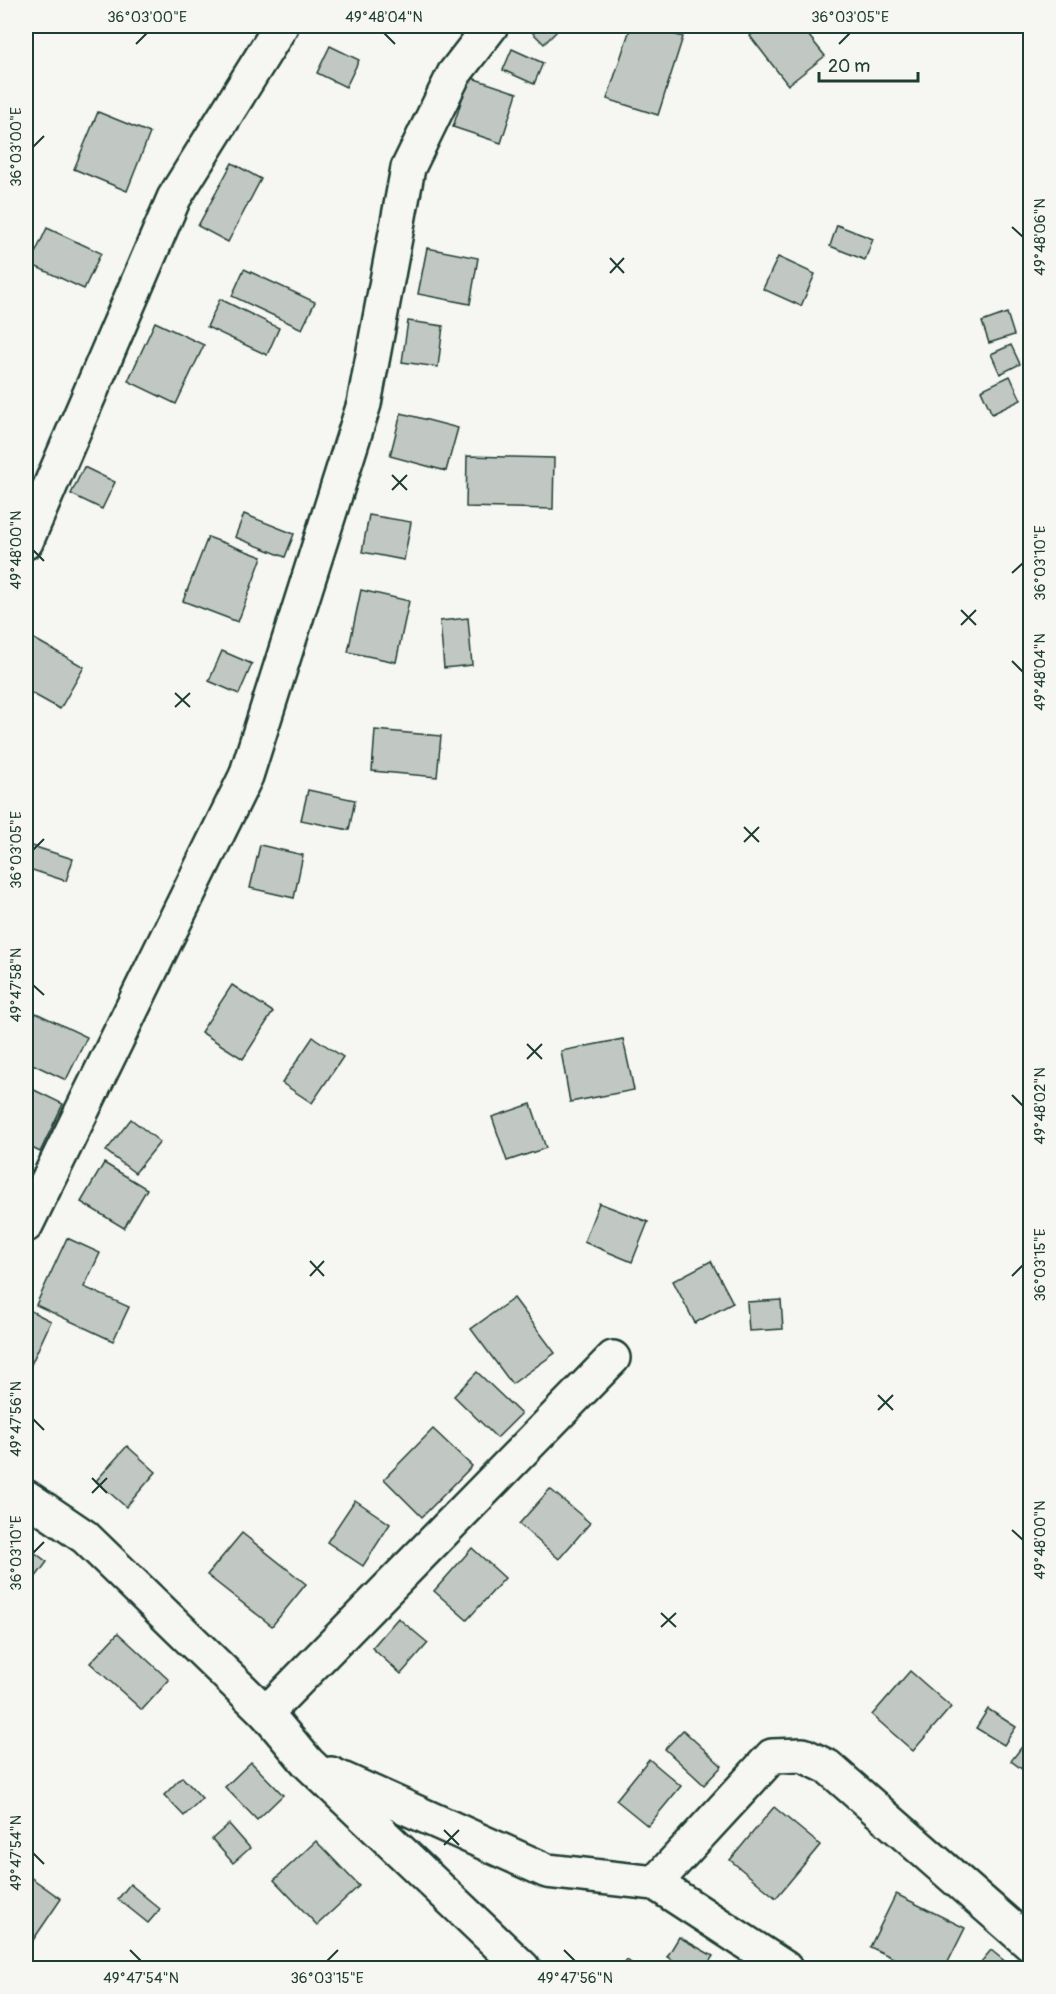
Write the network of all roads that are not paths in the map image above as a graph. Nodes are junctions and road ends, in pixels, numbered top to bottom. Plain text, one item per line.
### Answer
1 (281, 26) edge
2 (491, 26) edge
3 (26, 542) edge
4 (26, 1225) edge
5 (613, 1358) dead end
6 (26, 1497) edge
7 (266, 1713) junction
8 (308, 1763) junction
9 (655, 1883) junction
10 (1030, 1944) edge
11 (524, 1968) edge
12 (785, 1968) edge

1 - 3 street
2 - 4 street
5 - 7 street
6 - 7 street
7 - 8 street
8 - 9 street
8 - 11 street
9 - 10 street
9 - 12 street

